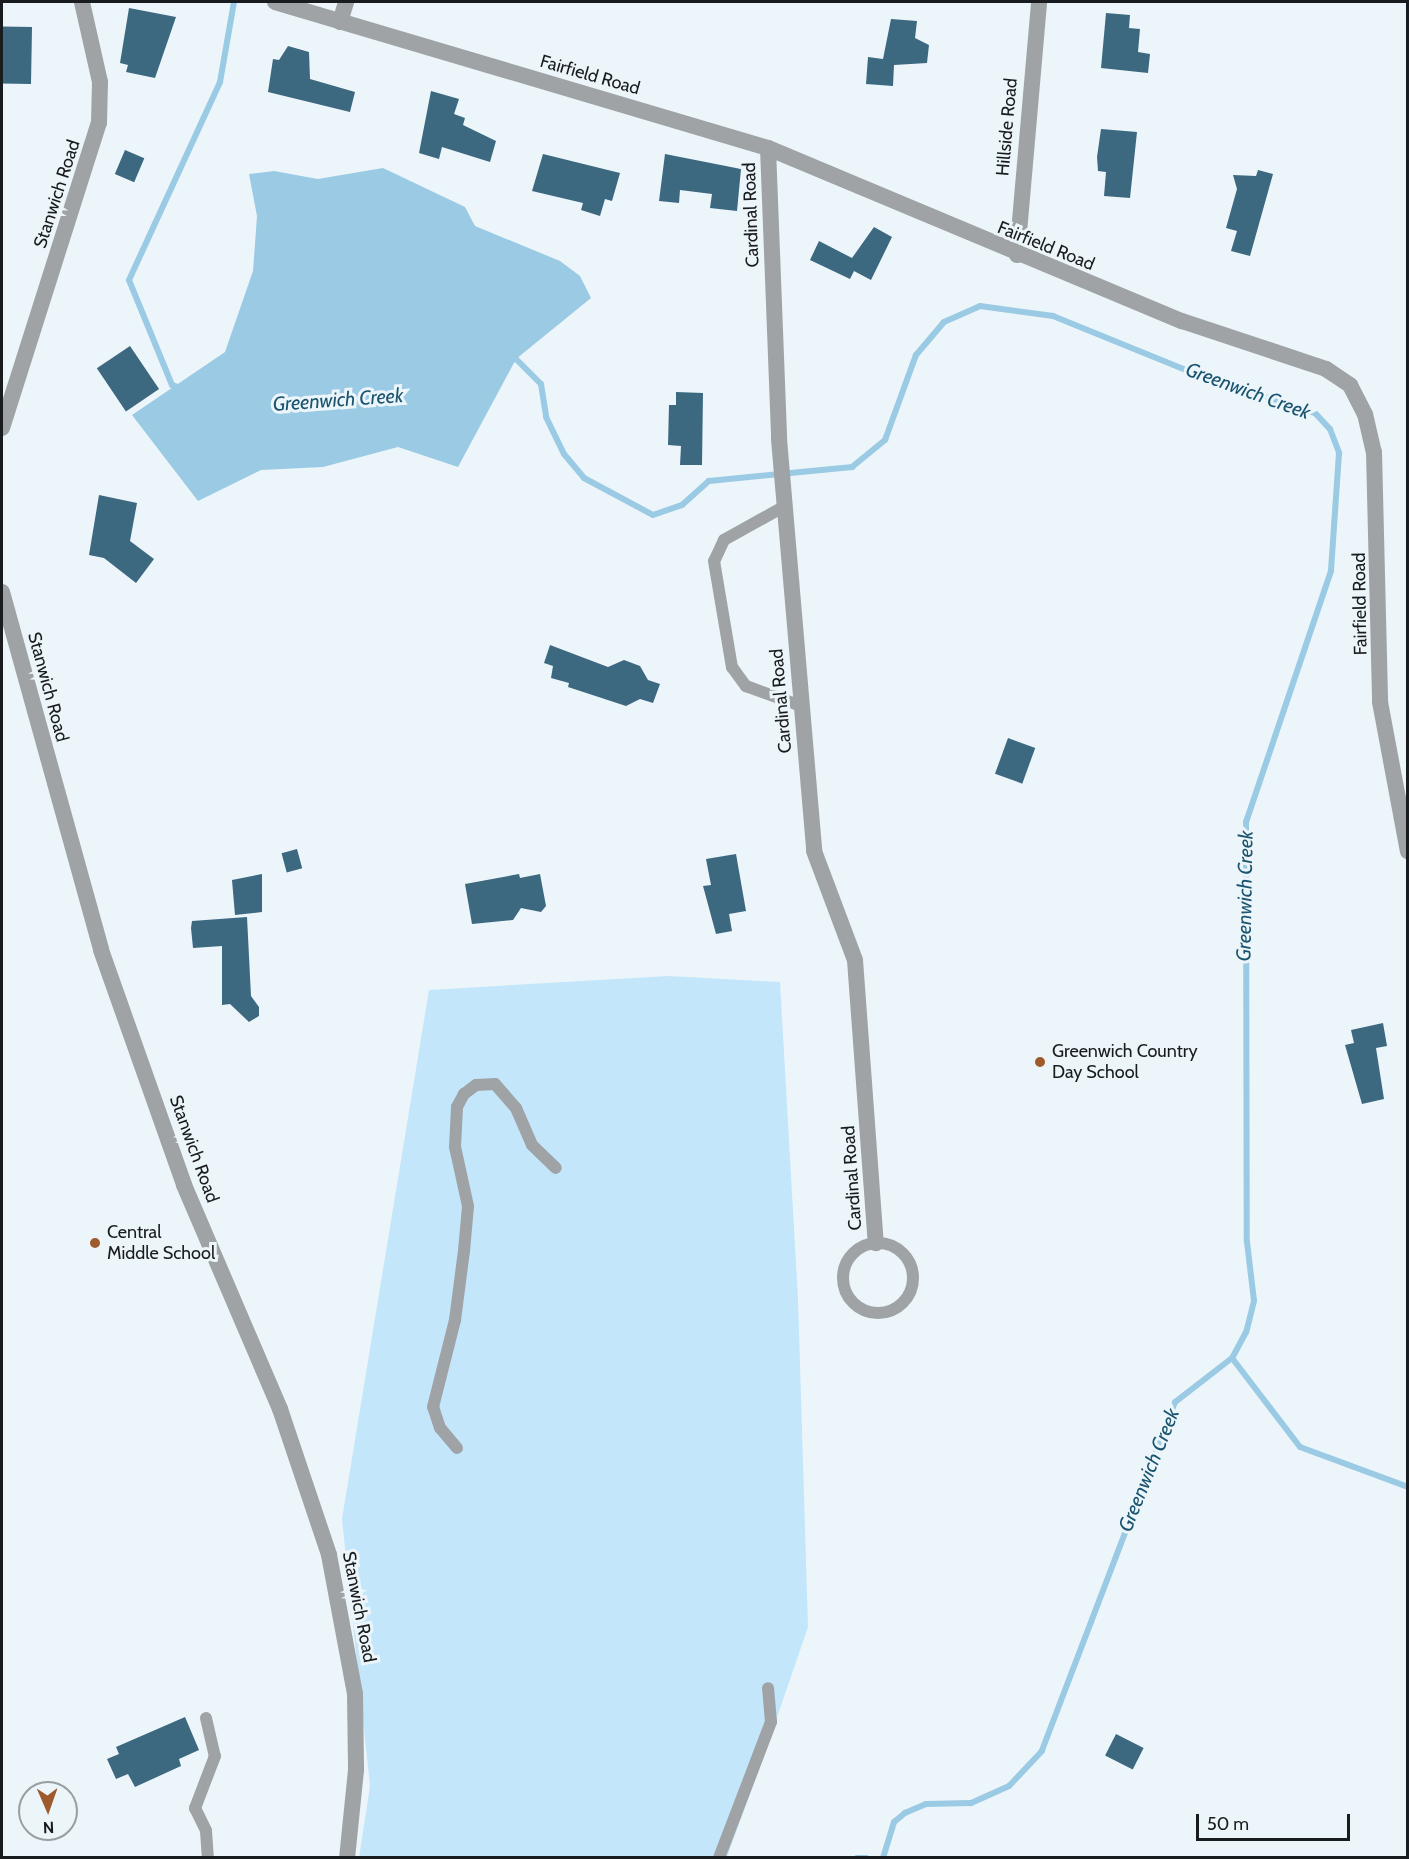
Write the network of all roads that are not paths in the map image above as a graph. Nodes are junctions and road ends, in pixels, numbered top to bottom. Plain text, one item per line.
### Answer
1 (82, 2) edge
2 (275, 2) edge
3 (346, 2) edge
4 (1039, 2) edge
5 (340, 22) junction
6 (768, 148) junction
7 (1017, 255) junction
8 (2, 428) edge
9 (785, 506) junction
10 (2, 592) edge
11 (801, 706) junction
12 (1407, 851) edge
13 (556, 1168) dead end
14 (876, 1243) junction
15 (457, 1448) dead end
16 (768, 1688) dead end
17 (206, 1718) dead end
18 (208, 1857) edge
19 (347, 1857) edge
20 (720, 1857) edge

1 - 8 street, Stanwich Road
2 - 5 street, Fairfield Road
3 - 5 street
4 - 7 street, Hillside Road
5 - 6 street, Fairfield Road
6 - 7 street, Fairfield Road
6 - 9 street, Cardinal Road
7 - 12 street, Fairfield Road
9 - 11 street, Cardinal Road
9 - 11 lane
10 - 19 street, Stanwich Road
11 - 14 street, Cardinal Road
13 - 15 lane
14 - 14 lane
16 - 20 lane
17 - 18 lane

